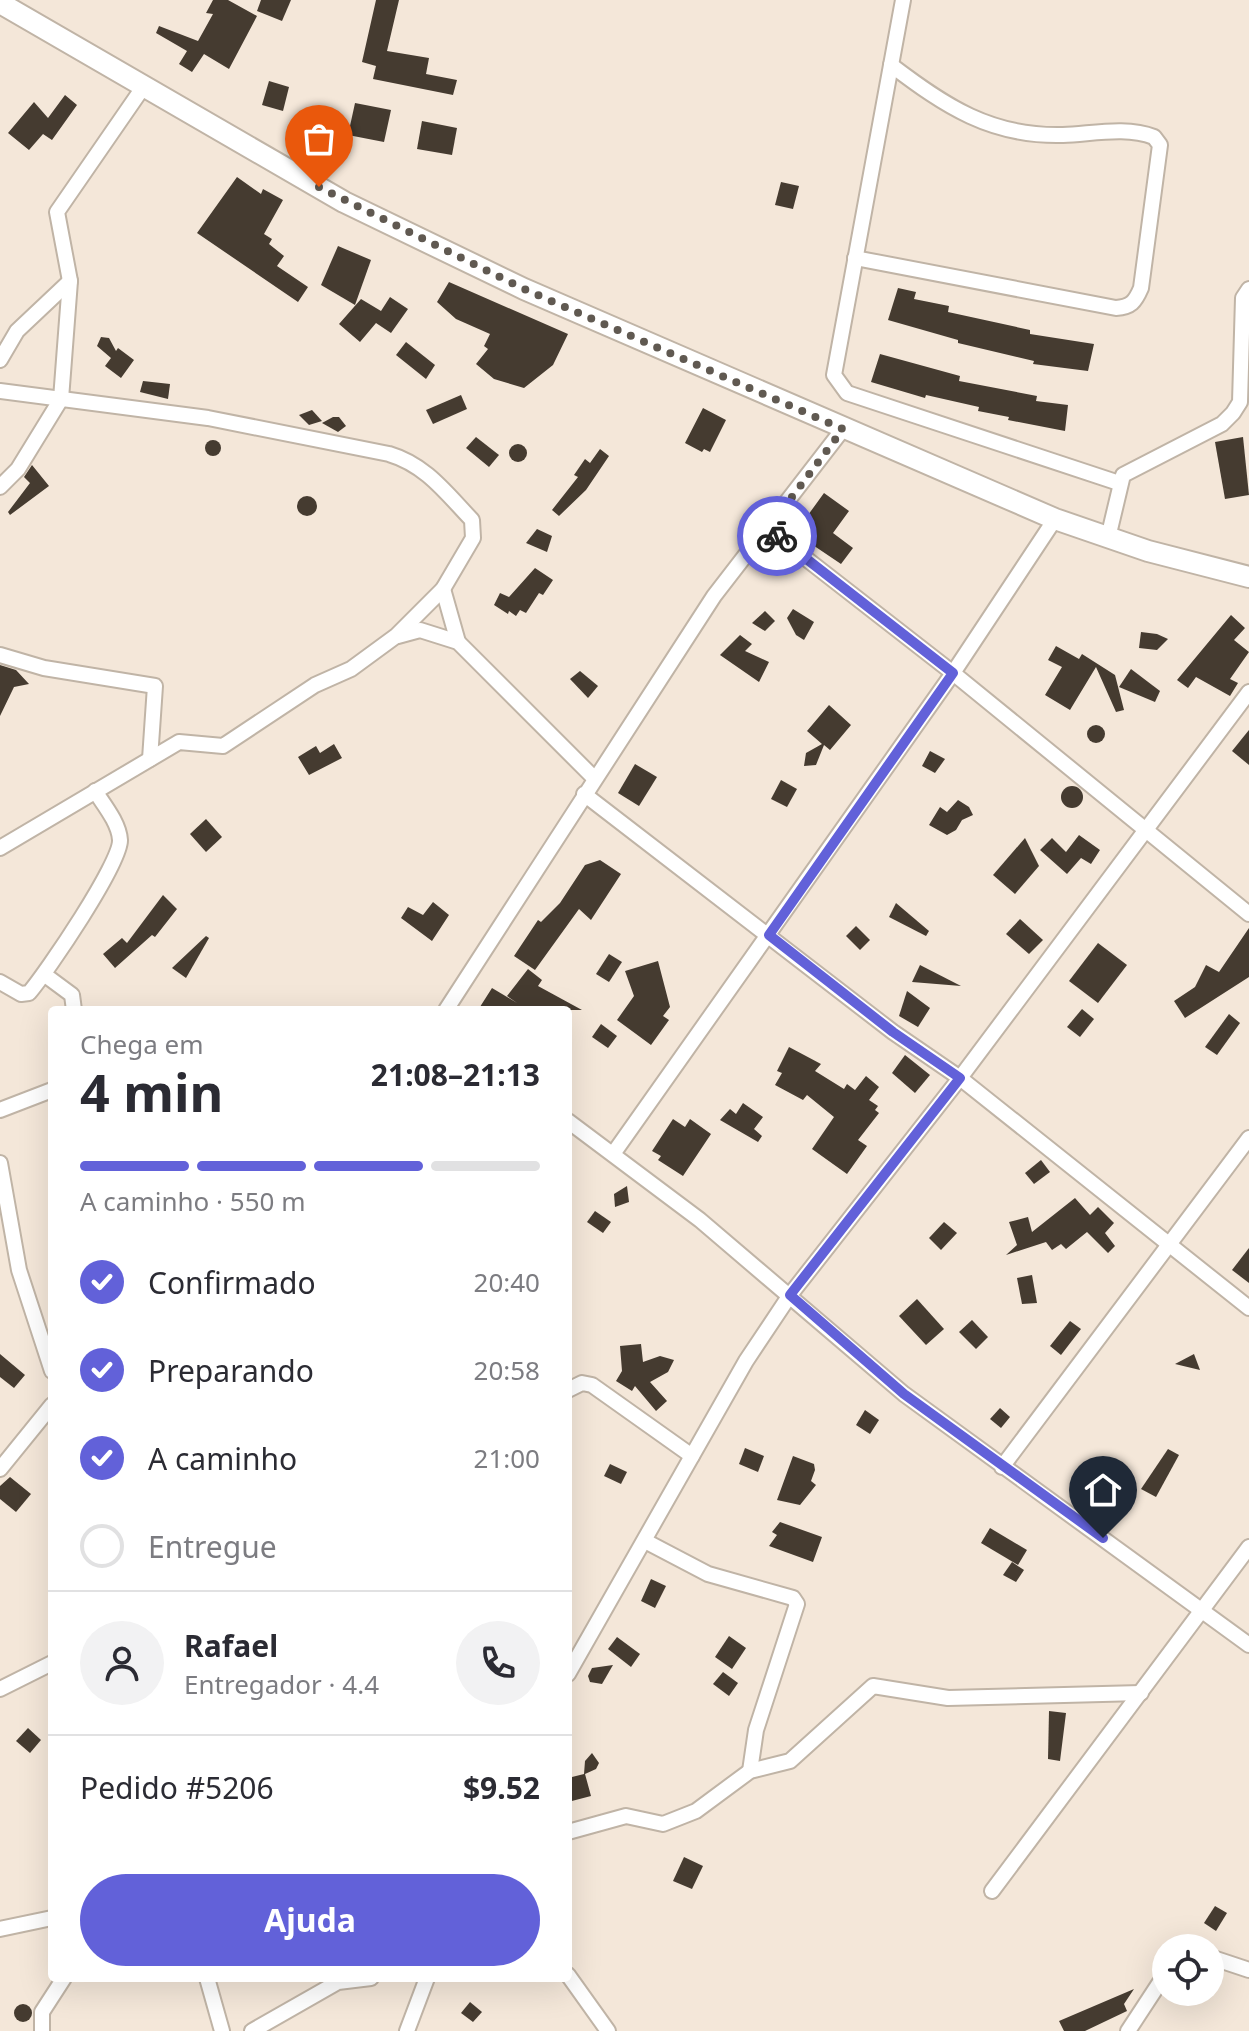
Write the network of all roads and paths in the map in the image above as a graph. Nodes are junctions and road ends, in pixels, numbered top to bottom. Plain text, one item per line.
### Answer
1 (903, 0) edge
2 (0, 3) edge
3 (891, 65) junction
4 (144, 86) junction
5 (855, 258) junction
6 (70, 281) junction
7 (1249, 289) edge
8 (0, 360) edge
9 (0, 391) edge
10 (61, 399) junction
11 (843, 429) junction
12 (1119, 483) junction
13 (0, 487) edge
14 (1055, 519) junction
15 (768, 529) junction
16 (1108, 538) junction
17 (1249, 577) edge
18 (443, 589) junction
19 (396, 636) junction
20 (458, 642) junction
21 (0, 655) edge
22 (953, 673) junction
23 (1249, 692) edge
24 (150, 759) junction
25 (594, 778) junction
26 (95, 791) junction
27 (584, 794) junction
28 (1146, 829) junction
29 (0, 848) edge
30 (1249, 914) edge
31 (769, 935) junction
32 (45, 975) junction
33 (0, 982) edge
34 (73, 1006) edge
35 (449, 1006) edge
36 (960, 1078) junction
37 (48, 1092) edge
38 (0, 1110) edge
39 (572, 1124) edge
40 (1249, 1138) edge
41 (613, 1154) junction
42 (0, 1163) edge
43 (1166, 1246) junction
44 (790, 1295) junction
45 (1249, 1308) edge
46 (48, 1359) edge
47 (572, 1388) edge
48 (48, 1410) edge
49 (692, 1456) junction
50 (1002, 1467) junction
51 (0, 1469) edge
52 (645, 1541) junction
53 (1249, 1547) edge
54 (1203, 1610) junction
55 (1249, 1645) edge
56 (48, 1665) edge
57 (572, 1667) edge
58 (0, 1689) edge
59 (1141, 1693) junction
60 (750, 1771) junction
61 (572, 1831) edge
62 (992, 1891) dead end
63 (48, 1919) edge
64 (0, 1929) edge
65 (1224, 1962) edge
66 (1249, 1970) edge
67 (572, 1981) edge
68 (61, 1982) edge
69 (208, 1982) edge
70 (338, 1982) edge
71 (425, 1982) edge
72 (1152, 1994) edge
73 (42, 2031) edge
74 (222, 2031) edge
75 (252, 2031) edge
76 (407, 2031) edge
77 (608, 2031) edge
78 (1128, 2031) edge

1 - 3 street
2 - 4 main road
3 - 5 street
3 - 5 street
4 - 6 street
4 - 11 main road
5 - 12 street
6 - 8 street
6 - 10 street
7 - 12 street
9 - 10 street
10 - 13 street
10 - 18 street
11 - 14 main road
11 - 15 street
12 - 16 street
14 - 16 main road
14 - 22 street
15 - 22 street
15 - 25 street
16 - 17 main road
18 - 19 street
18 - 20 street
19 - 20 street
19 - 24 street
20 - 25 street
21 - 24 street
22 - 28 street
22 - 31 street
23 - 28 street
24 - 26 street
25 - 27 street
26 - 29 street
26 - 32 street
27 - 31 street
27 - 35 street
28 - 30 street
28 - 36 street
31 - 36 street
31 - 41 street
32 - 33 street
32 - 34 street
36 - 43 street
36 - 44 street
37 - 38 street
39 - 41 street
40 - 43 street
41 - 44 street
42 - 46 street
43 - 45 street
43 - 50 street
44 - 49 street
44 - 50 street
47 - 49 street
48 - 51 street
49 - 52 street
50 - 54 street
52 - 57 street
52 - 60 street
53 - 54 street
54 - 55 street
54 - 59 street
56 - 58 street
59 - 60 street
59 - 62 street
60 - 61 street
63 - 64 street
65 - 66 street
67 - 77 street
68 - 73 street
69 - 74 street
70 - 75 street
71 - 76 street
72 - 78 street

